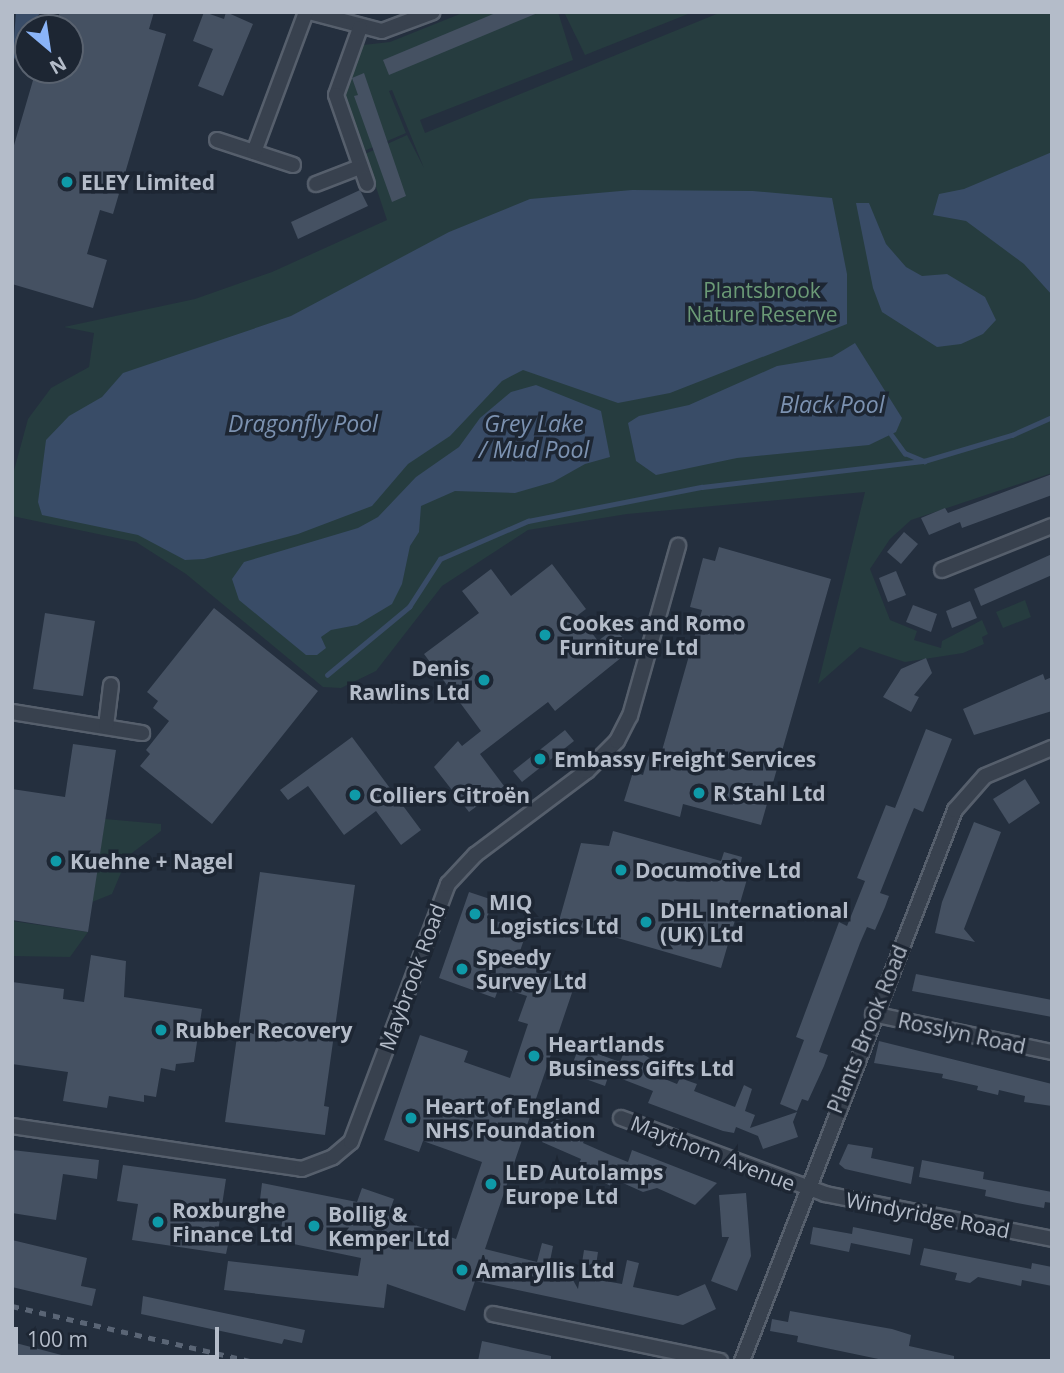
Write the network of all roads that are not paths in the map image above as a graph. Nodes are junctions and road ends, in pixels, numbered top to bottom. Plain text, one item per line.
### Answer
1 (307, 12) edge
2 (433, 12) edge
3 (349, 21) edge
4 (217, 140) dead end
5 (254, 152) junction
6 (293, 166) dead end
7 (360, 167) junction
8 (316, 184) dead end
9 (367, 184) dead end
10 (1052, 526) edge
11 (678, 546) dead end
12 (942, 570) dead end
13 (111, 685) dead end
14 (12, 712) edge
15 (106, 726) junction
16 (142, 733) dead end
17 (1052, 748) edge
18 (873, 1014) junction
19 (1052, 1052) edge
20 (621, 1118) dead end
21 (12, 1125) edge
22 (805, 1188) junction
23 (1052, 1239) edge
24 (494, 1314) dead end
25 (720, 1361) edge
26 (742, 1361) edge

1 - 3 street
1 - 5 street
2 - 3 street
3 - 7 street
4 - 5 street
5 - 6 street
7 - 8 street
7 - 9 street
10 - 12 street
11 - 21 street, Maybrook Road
13 - 15 street
14 - 15 street
15 - 16 street
17 - 18 street, Plants Brook Road
18 - 19 street, Rosslyn Road
18 - 22 street, Plants Brook Road
20 - 22 street, Maythorn Avenue
22 - 23 street, Windyridge Road
22 - 26 street, Plants Brook Road
24 - 25 street

